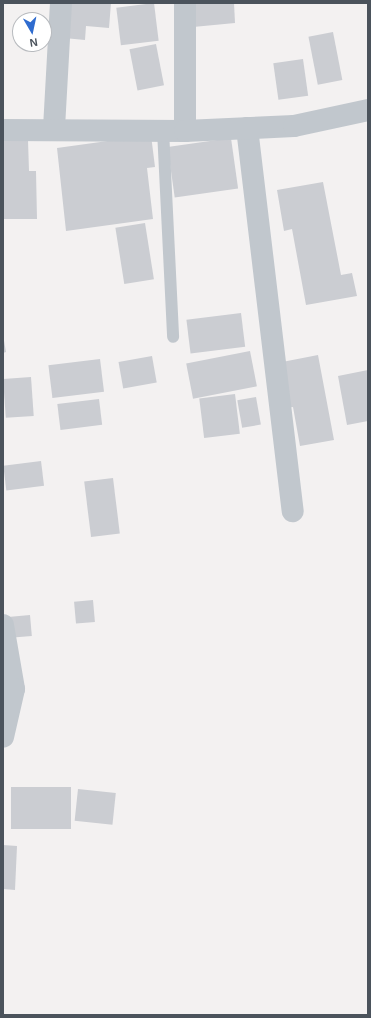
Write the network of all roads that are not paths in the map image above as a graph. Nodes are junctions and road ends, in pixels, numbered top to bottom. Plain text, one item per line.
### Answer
1 (61, 3) edge
2 (185, 3) edge
3 (368, 110) edge
4 (54, 128) junction
5 (247, 128) junction
6 (3, 130) edge
7 (163, 130) junction
8 (185, 131) junction
9 (173, 337) dead end
10 (292, 511) dead end
11 (3, 625) edge
12 (3, 737) edge

1 - 4 street
2 - 8 street
3 - 5 street
4 - 6 street
4 - 7 street
5 - 8 street
5 - 10 street
7 - 8 street
7 - 9 lane
11 - 12 street

